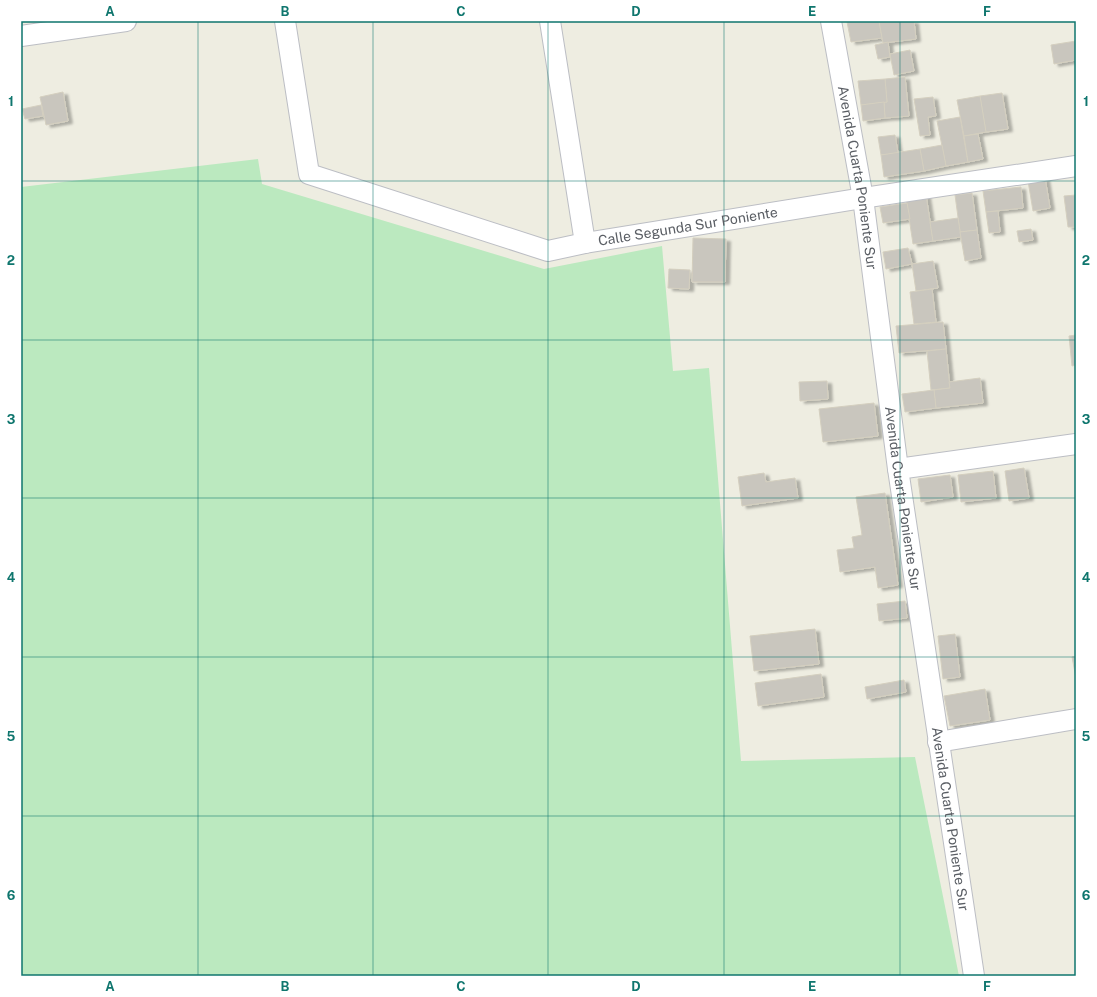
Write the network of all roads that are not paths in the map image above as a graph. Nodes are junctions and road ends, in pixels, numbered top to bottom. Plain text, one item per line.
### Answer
1 (126, 21) edge
2 (285, 21) edge
3 (550, 21) edge
4 (831, 21) edge
5 (21, 36) edge
6 (1076, 166) edge
7 (863, 198) junction
8 (585, 243) junction
9 (1076, 444) edge
10 (898, 469) junction
11 (1076, 719) edge
12 (938, 742) junction
13 (974, 976) edge

1 - 5 street
2 - 8 street, Calle Segunda Sur Poniente
3 - 8 street
4 - 7 street, Avenida Cuarta Poniente Sur
6 - 7 street, Calle Segunda Sur Poniente
7 - 8 street, Calle Segunda Sur Poniente
7 - 10 street, Avenida Cuarta Poniente Sur
9 - 10 street
10 - 12 street, Avenida Cuarta Poniente Sur
11 - 12 street
12 - 13 street, Avenida Cuarta Poniente Sur

